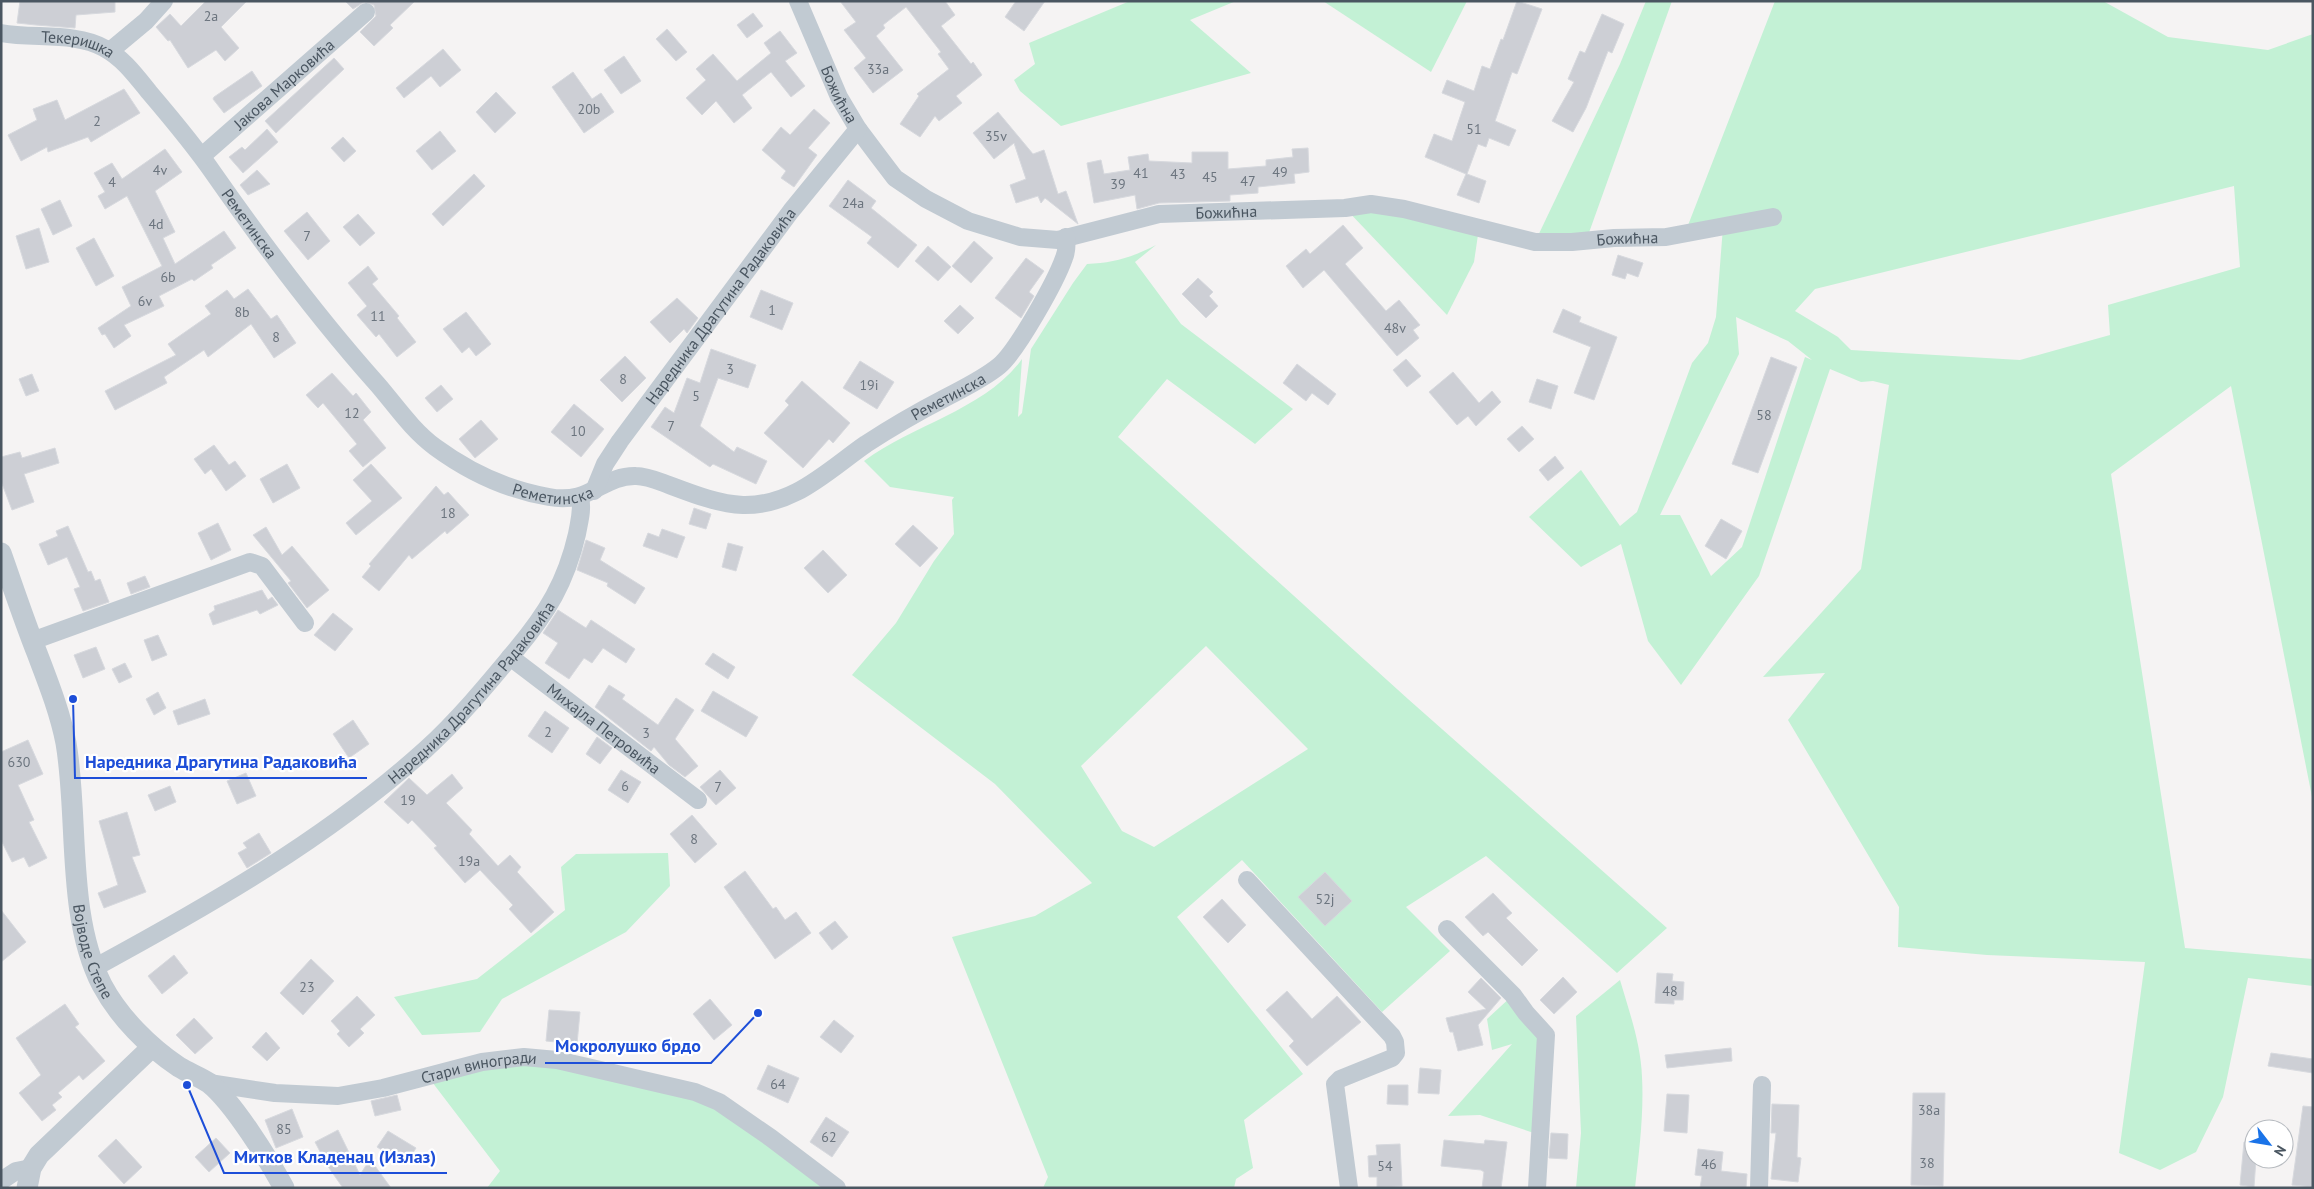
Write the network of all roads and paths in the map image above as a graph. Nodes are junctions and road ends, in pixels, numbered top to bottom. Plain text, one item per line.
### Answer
1 (164, 1) edge
2 (798, 1) edge
3 (366, 12) dead end
4 (1, 33) edge
5 (110, 51) junction
6 (858, 129) junction
7 (202, 156) junction
8 (1773, 217) dead end
9 (1066, 237) junction
10 (587, 494) junction
11 (1, 553) edge
12 (305, 623) dead end
13 (32, 641) junction
14 (510, 657) junction
15 (698, 800) dead end
16 (1247, 880) dead end
17 (1447, 929) dead end
18 (94, 968) junction
19 (152, 1047) junction
20 (203, 1080) junction
21 (1762, 1085) dead end
22 (29, 1178) edge
23 (1, 1181) edge
24 (284, 1188) edge
25 (837, 1188) edge
26 (1349, 1188) edge
27 (1537, 1188) edge
28 (1759, 1188) edge

1 - 5 street, Текеришка
2 - 6 street, Божићна
3 - 7 street, Јакова Марковића
4 - 5 street, Текеришка
5 - 7 street, Реметинска
6 - 9 street, Божићна
6 - 10 street, Наредника Драгутина Радаковића
7 - 10 street, Реметинска
8 - 9 street, Божићна
9 - 10 street, Реметинска
10 - 14 street, Наредника Драгутина Радаковића
11 - 13 street, Војводе Степе
12 - 13 street
13 - 18 street, Војводе Степе
14 - 15 street, Михајла Петровића
14 - 18 street, Наредника Драгутина Радаковића
16 - 26 street
17 - 27 street
18 - 19 street, Војводе Степе
19 - 20 street, Стари виногради
19 - 22 street
20 - 24 street
20 - 25 street, Стари виногради
21 - 28 street
22 - 23 street

